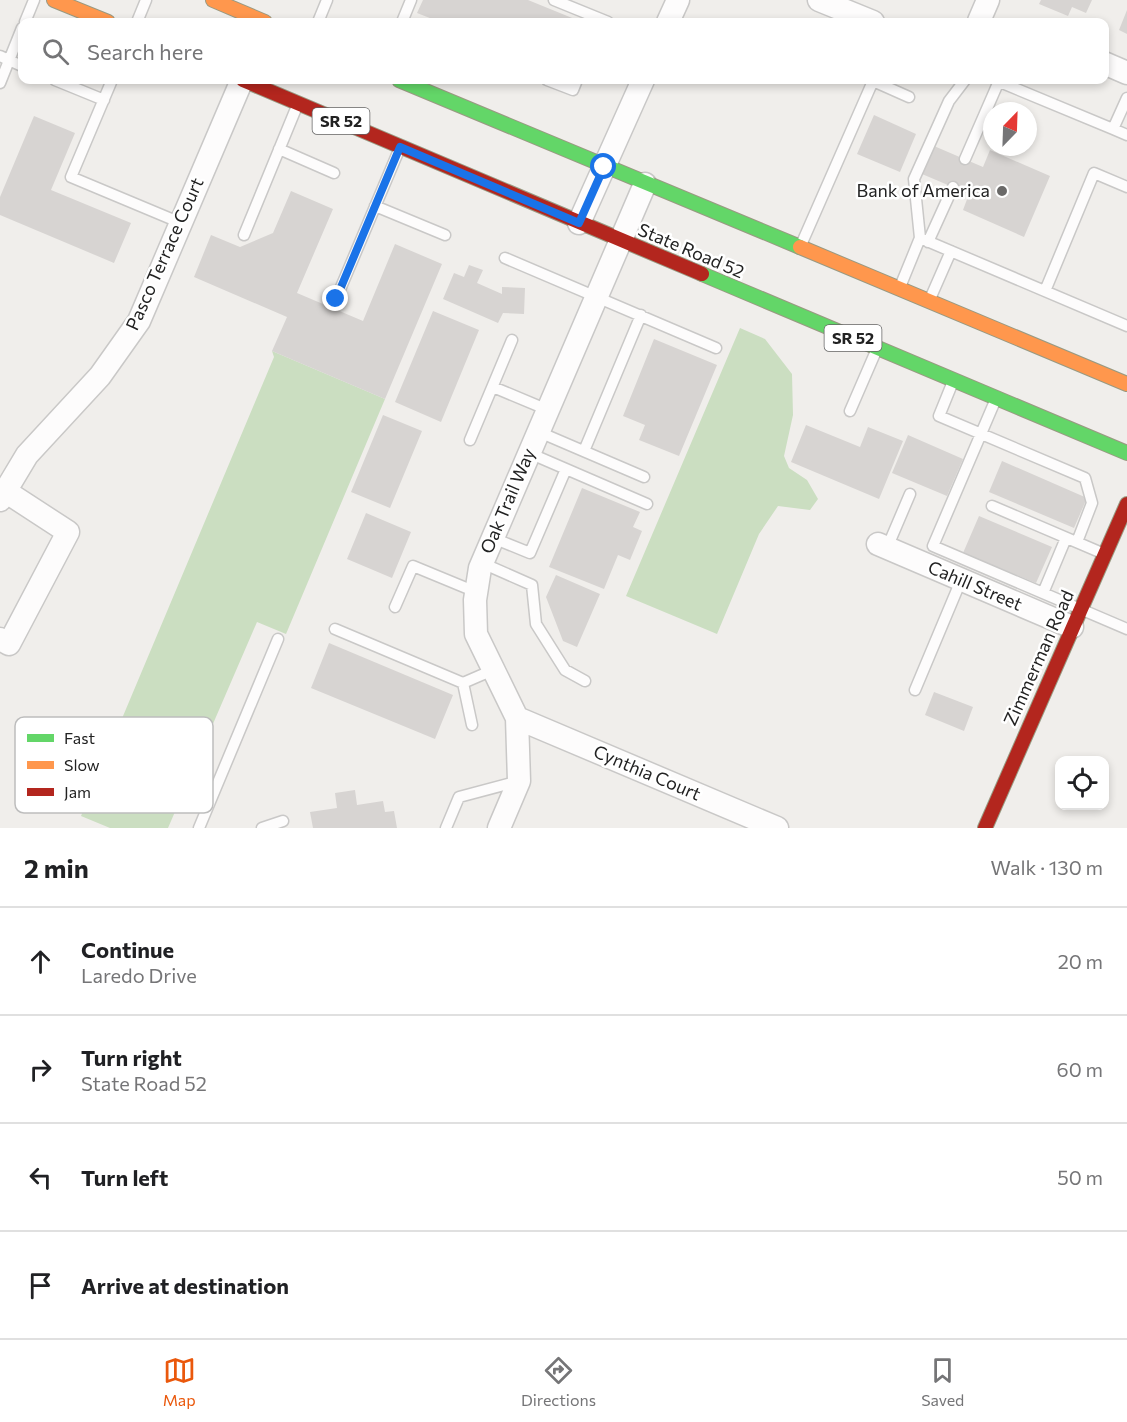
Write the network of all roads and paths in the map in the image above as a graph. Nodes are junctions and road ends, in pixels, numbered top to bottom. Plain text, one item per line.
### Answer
1 (34, 0) edge
2 (54, 0) edge
3 (146, 0) edge
4 (213, 0) edge
5 (327, 0) edge
6 (411, 0) edge
7 (554, 0) edge
8 (678, 0) edge
9 (819, 0) edge
10 (988, 0) edge
11 (848, 6) edge
12 (27, 18) edge
13 (98, 18) edge
14 (139, 18) edge
15 (256, 18) edge
16 (320, 18) edge
17 (405, 18) edge
18 (594, 18) edge
19 (670, 18) edge
20 (867, 18) edge
21 (980, 18) edge
22 (18, 35) edge
23 (5, 58) edge
24 (1109, 65) edge
25 (1127, 73) edge
26 (0, 83) edge
27 (64, 84) edge
28 (110, 84) edge
29 (240, 84) edge
30 (252, 84) edge
31 (408, 84) edge
32 (557, 84) edge
33 (575, 84) edge
34 (641, 84) edge
35 (872, 84) edge
36 (880, 84) edge
37 (962, 84) edge
38 (995, 84) edge
39 (1006, 84) edge
40 (909, 97) dead end
41 (1127, 98) edge
42 (104, 100) junction
43 (299, 103) junction
44 (1113, 129) junction
45 (1127, 135) edge
46 (400, 147) junction
47 (279, 149) junction
48 (965, 159) dead end
49 (604, 167) junction
50 (334, 173) dead end
51 (645, 184) junction
52 (952, 187) dead end
53 (1127, 187) edge
54 (375, 206) junction
55 (181, 223) junction
56 (579, 223) junction
57 (244, 235) dead end
58 (445, 235) dead end
59 (924, 240) junction
60 (621, 241) junction
61 (800, 248) junction
62 (951, 251) junction
63 (505, 258) dead end
64 (899, 289) junction
65 (1045, 291) junction
66 (597, 297) junction
67 (336, 299) dead end
68 (929, 302) junction
69 (640, 315) junction
70 (1127, 326) edge
71 (512, 340) dead end
72 (716, 348) dead end
73 (877, 348) junction
74 (954, 380) junction
75 (1127, 384) edge
76 (493, 387) junction
77 (997, 398) junction
78 (548, 410) junction
79 (850, 411) dead end
80 (538, 432) junction
81 (981, 434) junction
82 (471, 440) dead end
83 (584, 451) junction
84 (529, 453) junction
85 (1127, 453) edge
86 (566, 469) junction
87 (644, 477) dead end
88 (910, 494) dead end
89 (2, 496) edge
90 (647, 504) dead end
91 (1127, 504) edge
92 (992, 506) dead end
93 (493, 538) junction
94 (1071, 540) junction
95 (883, 546) joint
96 (1105, 554) junction
97 (482, 563) junction
98 (965, 571) junction
99 (476, 592) junction
100 (1043, 593) junction
101 (395, 607) dead end
102 (1076, 618) junction
103 (335, 629) dead end
104 (1127, 629) edge
105 (0, 639) edge
106 (278, 639) dead end
107 (493, 670) junction
108 (585, 681) dead end
109 (463, 683) junction
110 (915, 690) dead end
111 (517, 718) junction
112 (472, 725) dead end
113 (519, 781) junction
114 (213, 796) edge
115 (206, 813) edge
116 (283, 821) dead end
117 (200, 828) edge
118 (262, 828) edge
119 (446, 828) edge
120 (499, 828) edge
121 (777, 828) edge
122 (985, 828) edge

1 - 12 lane
2 - 13 main road
3 - 14 lane
4 - 15 main road
5 - 16 lane
6 - 17 lane
7 - 18 lane
8 - 19 street
9 - 11 street
10 - 21 street
11 - 20 street
22 - 23 lane
23 - 26 lane
24 - 25 street
27 - 42 lane
28 - 42 lane
29 - 55 street, Pasco Terrace Court
30 - 43 main road, State Road 52 / SR 52
31 - 49 main road
32 - 33 lane
34 - 49 street
35 - 61 lane
36 - 40 lane
37 - 59 lane
38 - 48 lane
39 - 44 lane
41 - 44 lane
42 - 55 lane
43 - 46 main road, State Road 52 / SR 52
43 - 47 lane
44 - 45 lane
46 - 54 lane
46 - 56 main road, State Road 52 / SR 52
47 - 50 lane
47 - 57 lane
49 - 51 main road
49 - 56 street
51 - 60 street, Oak Trail Way
51 - 61 main road
52 - 59 lane
53 - 65 lane
54 - 58 lane
54 - 67 lane
55 - 89 street, Pasco Terrace Court
56 - 60 main road, State Road 52 / SR 52
59 - 62 lane
59 - 64 lane
60 - 66 street, Oak Trail Way
60 - 73 main road, State Road 52 / SR 52
61 - 64 main road
62 - 65 lane
62 - 68 lane
63 - 66 lane
64 - 68 main road
65 - 70 lane
66 - 69 lane
66 - 78 street, Oak Trail Way
68 - 75 main road
69 - 72 lane
69 - 83 lane
71 - 76 lane
73 - 74 main road, State Road 52 / SR 52
73 - 79 lane
74 - 77 main road, State Road 52 / SR 52
74 - 81 lane
76 - 78 lane
76 - 82 lane
77 - 81 lane
77 - 85 main road, State Road 52 / SR 52
78 - 80 street, Oak Trail Way
80 - 83 lane
80 - 84 street, Oak Trail Way
81 - 94 lane
81 - 98 lane
83 - 87 lane
84 - 86 lane
84 - 93 street, Oak Trail Way
86 - 90 lane
86 - 93 lane
88 - 95 lane
89 - 105 street
91 - 96 main road, Zimmerman Road
92 - 94 lane
93 - 97 street, Oak Trail Way
94 - 96 lane
94 - 100 lane
95 - 98 street, Cahill Street
96 - 102 main road, Zimmerman Road
97 - 99 street, Oak Trail Way
97 - 108 lane
98 - 100 lane
98 - 102 street, Cahill Street
98 - 110 lane
99 - 101 lane
99 - 107 street, Oak Trail Way
100 - 102 lane
102 - 104 lane
102 - 122 main road, Zimmerman Road
103 - 109 lane
106 - 114 lane
107 - 109 lane
107 - 111 street, Oak Trail Way
109 - 112 lane
111 - 113 street, Oak Trail Way
111 - 121 street, Cynthia Court
113 - 119 lane
113 - 120 street, Oak Trail Way
115 - 117 lane
116 - 118 lane

